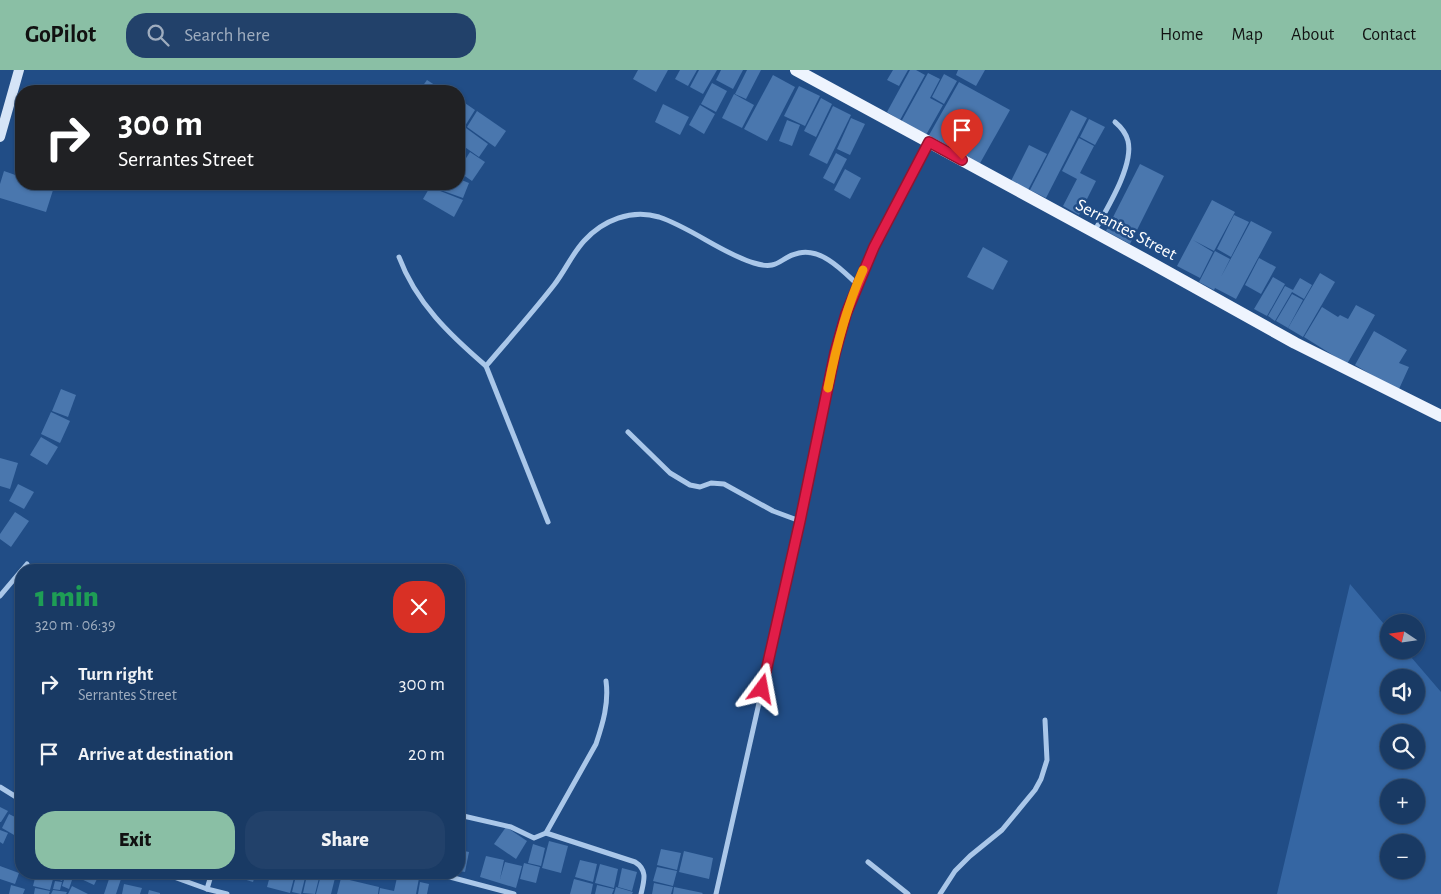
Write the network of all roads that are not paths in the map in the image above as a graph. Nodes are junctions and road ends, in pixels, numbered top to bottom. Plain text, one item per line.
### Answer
1 (19, 70) edge
2 (796, 70) edge
3 (1115, 122) dead end
4 (0, 137) edge
5 (929, 142) junction
6 (1094, 233) junction
7 (399, 257) dead end
8 (857, 284) junction
9 (486, 366) junction
10 (1441, 416) edge
11 (628, 432) dead end
12 (800, 521) junction
13 (548, 522) dead end
14 (15, 577) edge
15 (0, 596) edge
16 (606, 681) dead end
17 (1045, 720) dead end
18 (0, 787) edge
19 (15, 796) edge
20 (465, 816) edge
21 (546, 833) junction
22 (868, 862) dead end
23 (179, 879) edge
24 (210, 879) edge
25 (457, 879) edge
26 (207, 889) junction
27 (227, 894) edge
28 (514, 894) edge
29 (641, 894) edge
30 (716, 894) edge
31 (908, 894) edge
32 (940, 894) edge

1 - 4 street
2 - 5 main road, Serrantes Street
3 - 6 street
5 - 6 main road, Serrantes Street
5 - 8 street
6 - 10 main road, Serrantes Street
7 - 9 street
8 - 9 street
8 - 12 street
9 - 13 street
11 - 12 street
12 - 30 street
14 - 15 street
16 - 21 street
17 - 32 street
18 - 19 street
20 - 21 street
21 - 29 street
22 - 31 street
23 - 26 street
24 - 26 street
25 - 28 street
26 - 27 street

